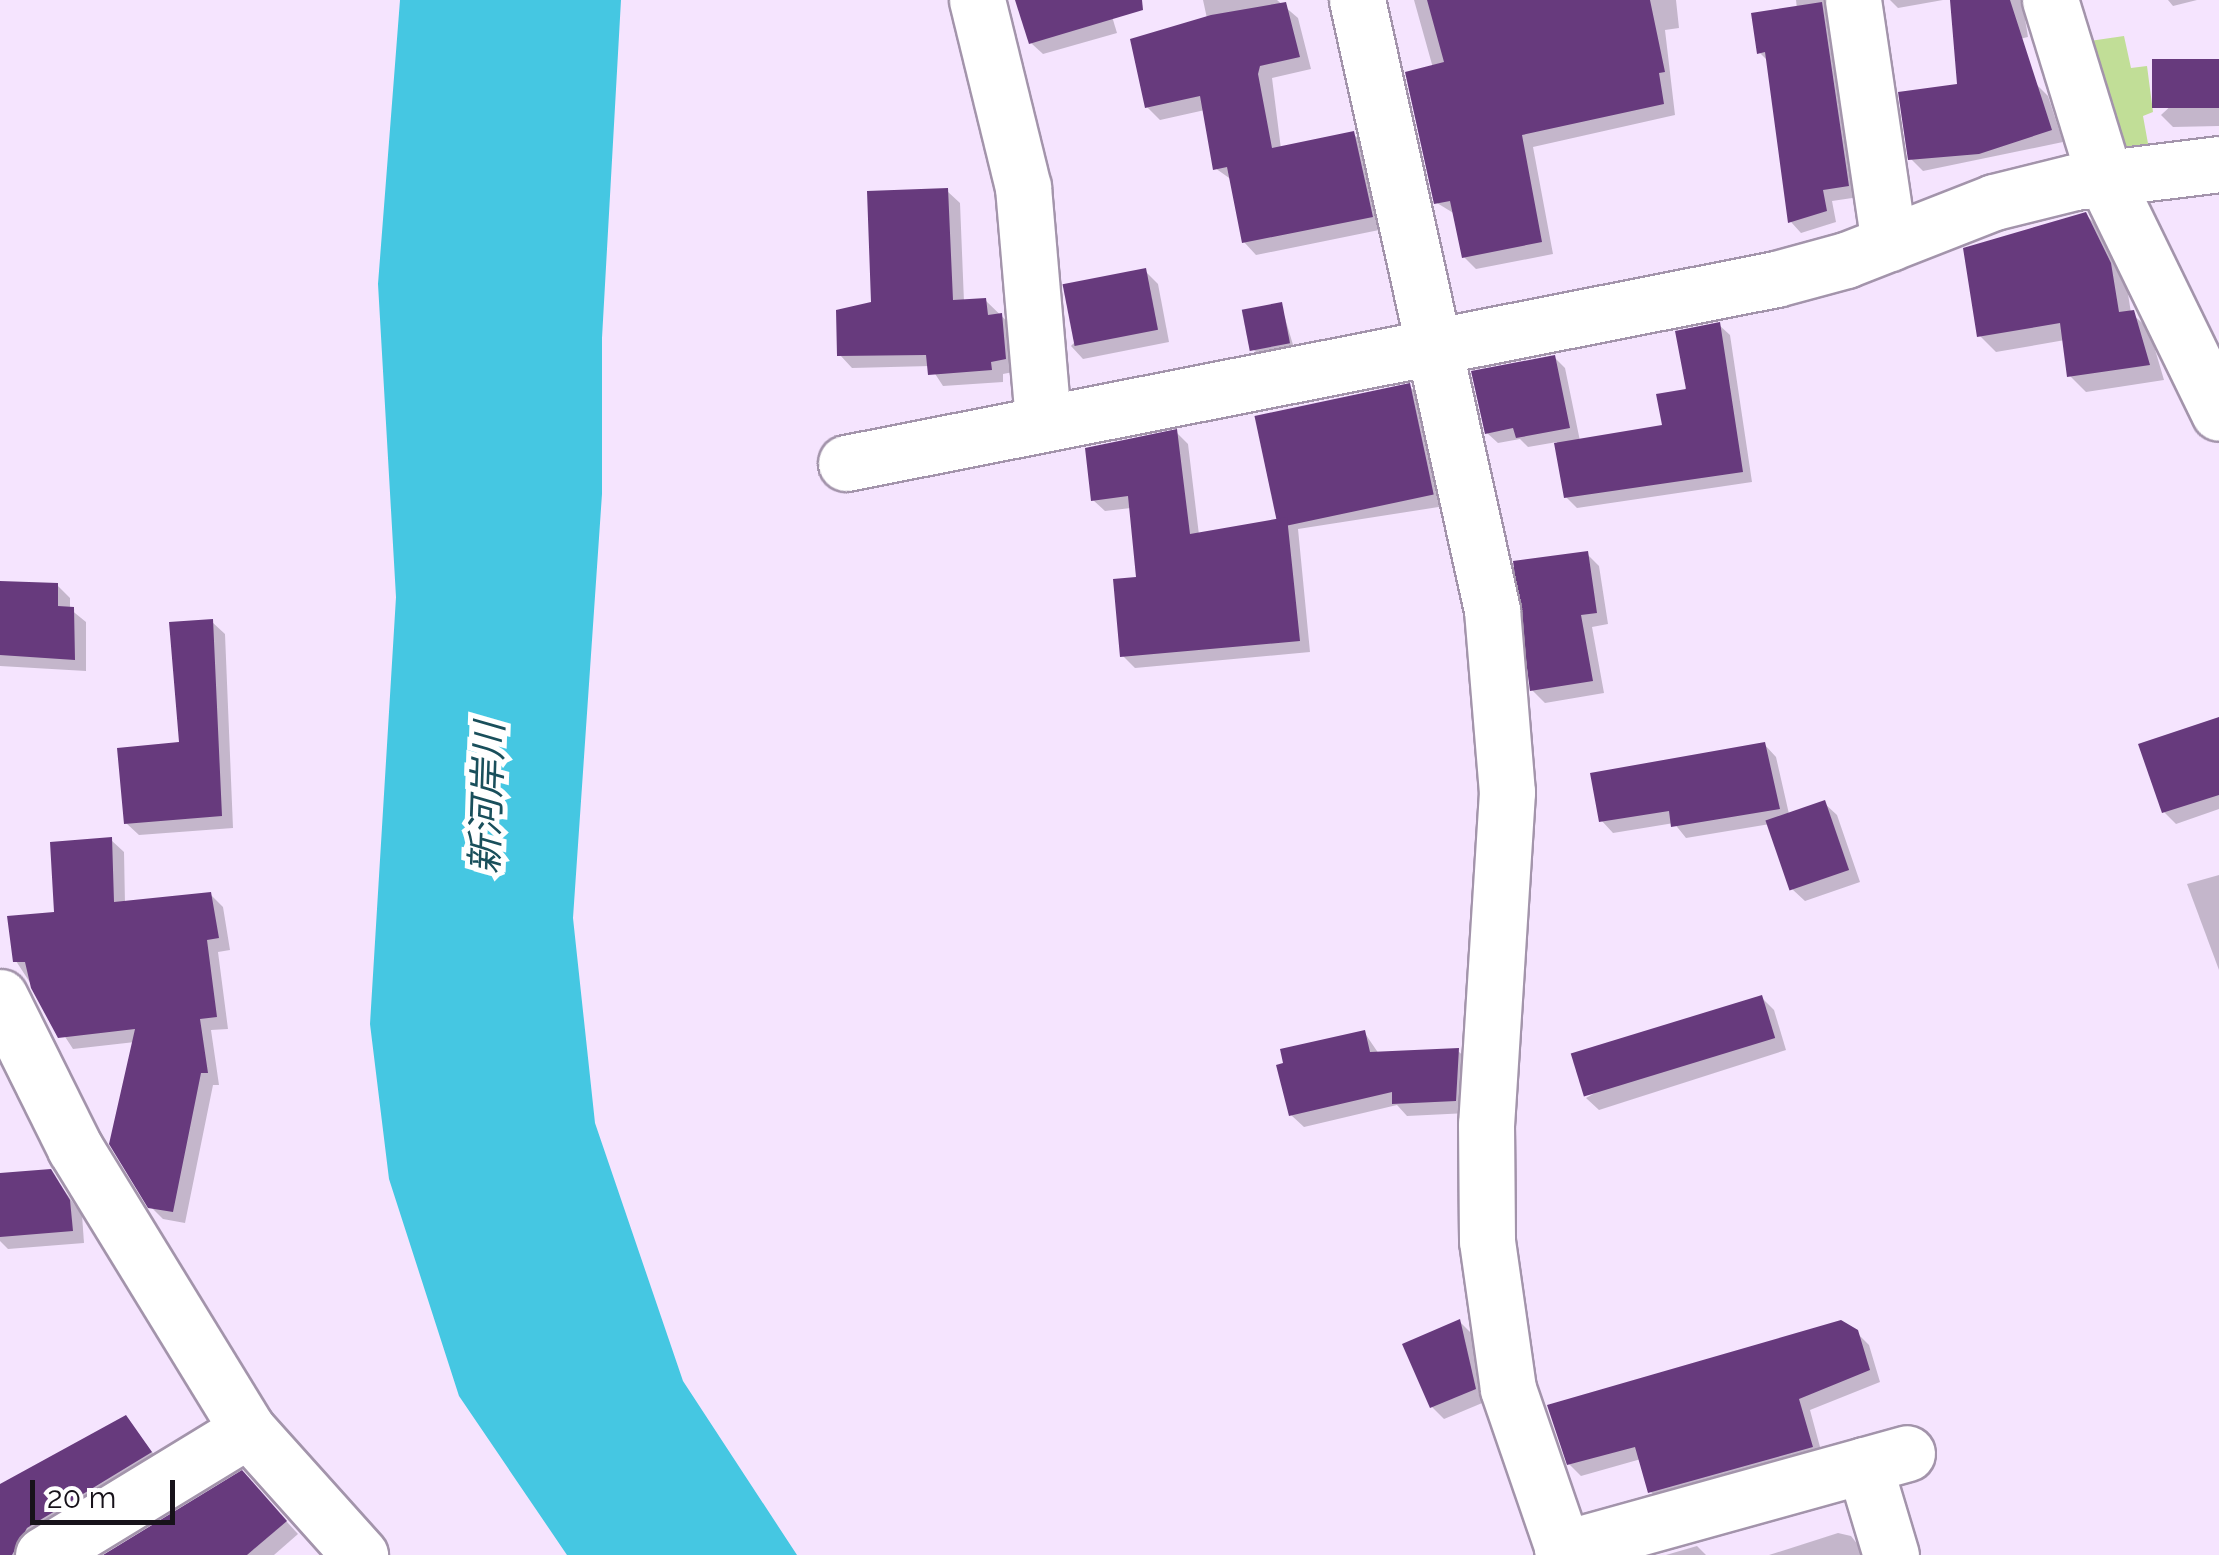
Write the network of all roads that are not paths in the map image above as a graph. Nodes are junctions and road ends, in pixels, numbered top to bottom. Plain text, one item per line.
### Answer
1 (977, 0) edge
2 (1357, 0) edge
3 (1852, 0) edge
4 (2050, 0) edge
5 (2219, 164) edge
6 (2105, 180) junction
7 (1889, 243) junction
8 (1433, 342) junction
9 (2219, 413) edge
10 (1043, 420) junction
11 (846, 463) dead end
12 (0, 996) edge
13 (248, 1430) junction
14 (333, 1547) edge
15 (1564, 1552) edge
16 (43, 1555) edge
17 (1891, 1555) edge

1 - 10 street
2 - 8 street
3 - 7 street
4 - 6 street
5 - 6 street
6 - 7 street
6 - 9 street
7 - 8 street
8 - 10 street
8 - 15 street
10 - 11 street
12 - 13 street
13 - 14 street
13 - 16 street
15 - 17 street

